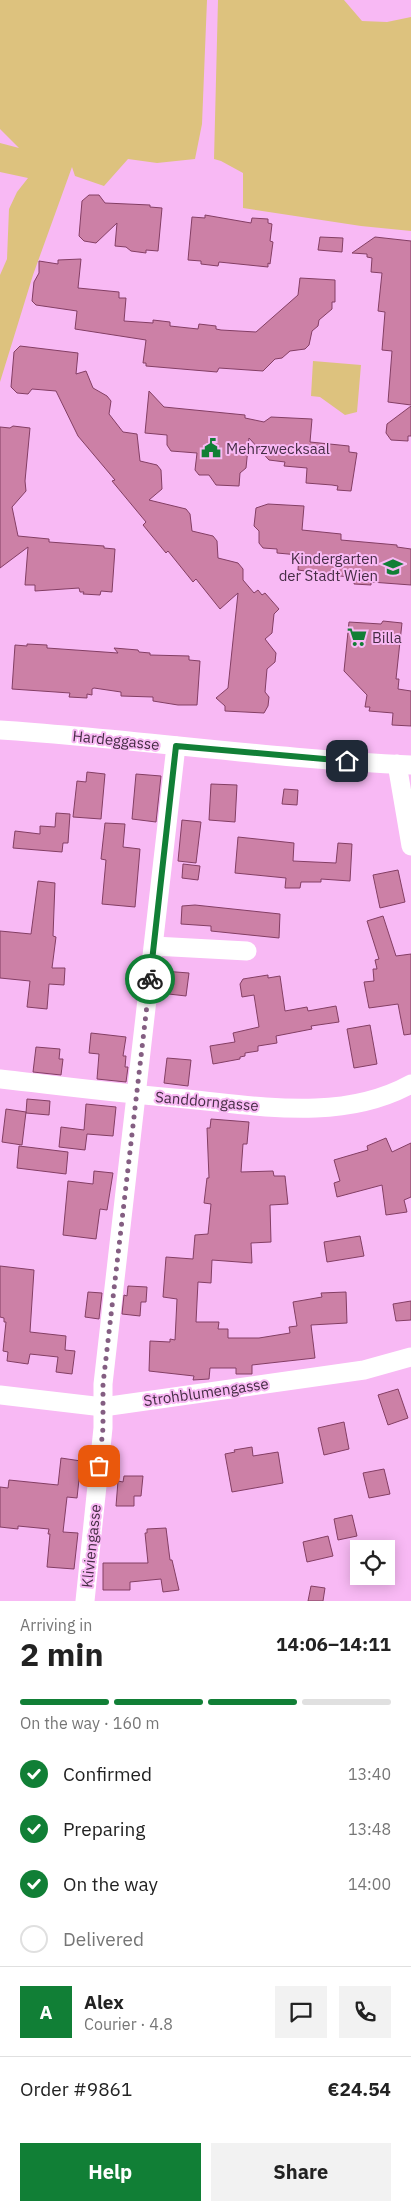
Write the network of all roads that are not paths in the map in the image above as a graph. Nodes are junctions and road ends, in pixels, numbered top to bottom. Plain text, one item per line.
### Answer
1 (0, 730) edge
2 (176, 746) junction
3 (404, 764) edge
4 (411, 846) edge
5 (154, 946) junction
6 (247, 951) dead end
7 (0, 1080) edge
8 (411, 1084) edge
9 (135, 1095) junction
10 (411, 1357) edge
11 (0, 1395) edge
12 (103, 1407) junction
13 (85, 1601) edge

1 - 2 street, Hardeggasse
2 - 3 street, Hardeggasse
2 - 5 street, Kliviengasse
3 - 4 street
5 - 6 street
5 - 9 street, Kliviengasse
7 - 9 street, Sanddorngasse
8 - 9 street, Sanddorngasse
9 - 12 street, Kliviengasse
10 - 12 street, Strohblumengasse
11 - 12 street, Strohblumengasse
12 - 13 street, Kliviengasse

